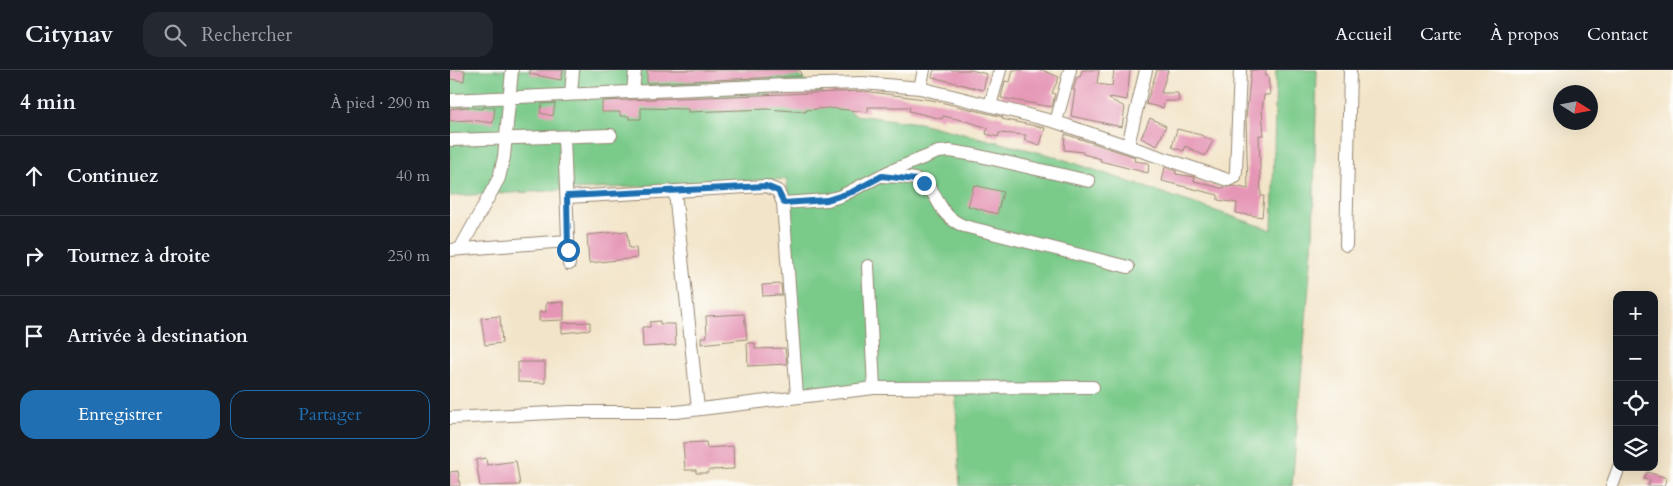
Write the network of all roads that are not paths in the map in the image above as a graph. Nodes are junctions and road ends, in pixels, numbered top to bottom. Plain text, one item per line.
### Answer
1 (512, 70) edge
2 (574, 70) edge
3 (634, 70) edge
4 (924, 70) edge
5 (1000, 70) edge
6 (1070, 70) edge
7 (1146, 70) edge
8 (1240, 70) edge
9 (1350, 70) edge
10 (920, 88) junction
11 (633, 92) junction
12 (571, 94) junction
13 (509, 98) junction
14 (450, 100) edge
15 (990, 105) junction
16 (1056, 122) junction
17 (611, 136) dead end
18 (564, 137) junction
19 (506, 138) junction
20 (450, 140) edge
21 (1128, 145) junction
22 (882, 176) junction
23 (1089, 181) dead end
24 (675, 192) junction
25 (567, 196) junction
26 (784, 203) junction
27 (567, 241) junction
28 (1346, 245) dead end
29 (455, 250) edge
30 (569, 264) dead end
31 (868, 266) dead end
32 (1128, 267) dead end
33 (1093, 387) dead end
34 (874, 388) junction
35 (797, 396) junction
36 (698, 409) junction
37 (450, 418) edge
38 (1618, 471) edge
39 (1612, 486) edge

1 - 13 street
2 - 12 street
3 - 11 street
4 - 10 street
5 - 15 street
6 - 16 street
7 - 21 street
8 - 21 street
9 - 28 street
10 - 11 street
10 - 15 street
11 - 12 street
12 - 13 street
13 - 14 street
13 - 19 street
15 - 16 street
16 - 21 street
17 - 18 street
18 - 19 street
18 - 25 street
19 - 20 street
19 - 29 street
22 - 23 street
22 - 26 street
22 - 32 street
24 - 25 street
24 - 26 street
24 - 36 street
25 - 27 street
26 - 35 street
27 - 29 street
27 - 30 street
31 - 34 street
33 - 34 street
34 - 35 street
35 - 36 street
36 - 37 street
38 - 39 street

